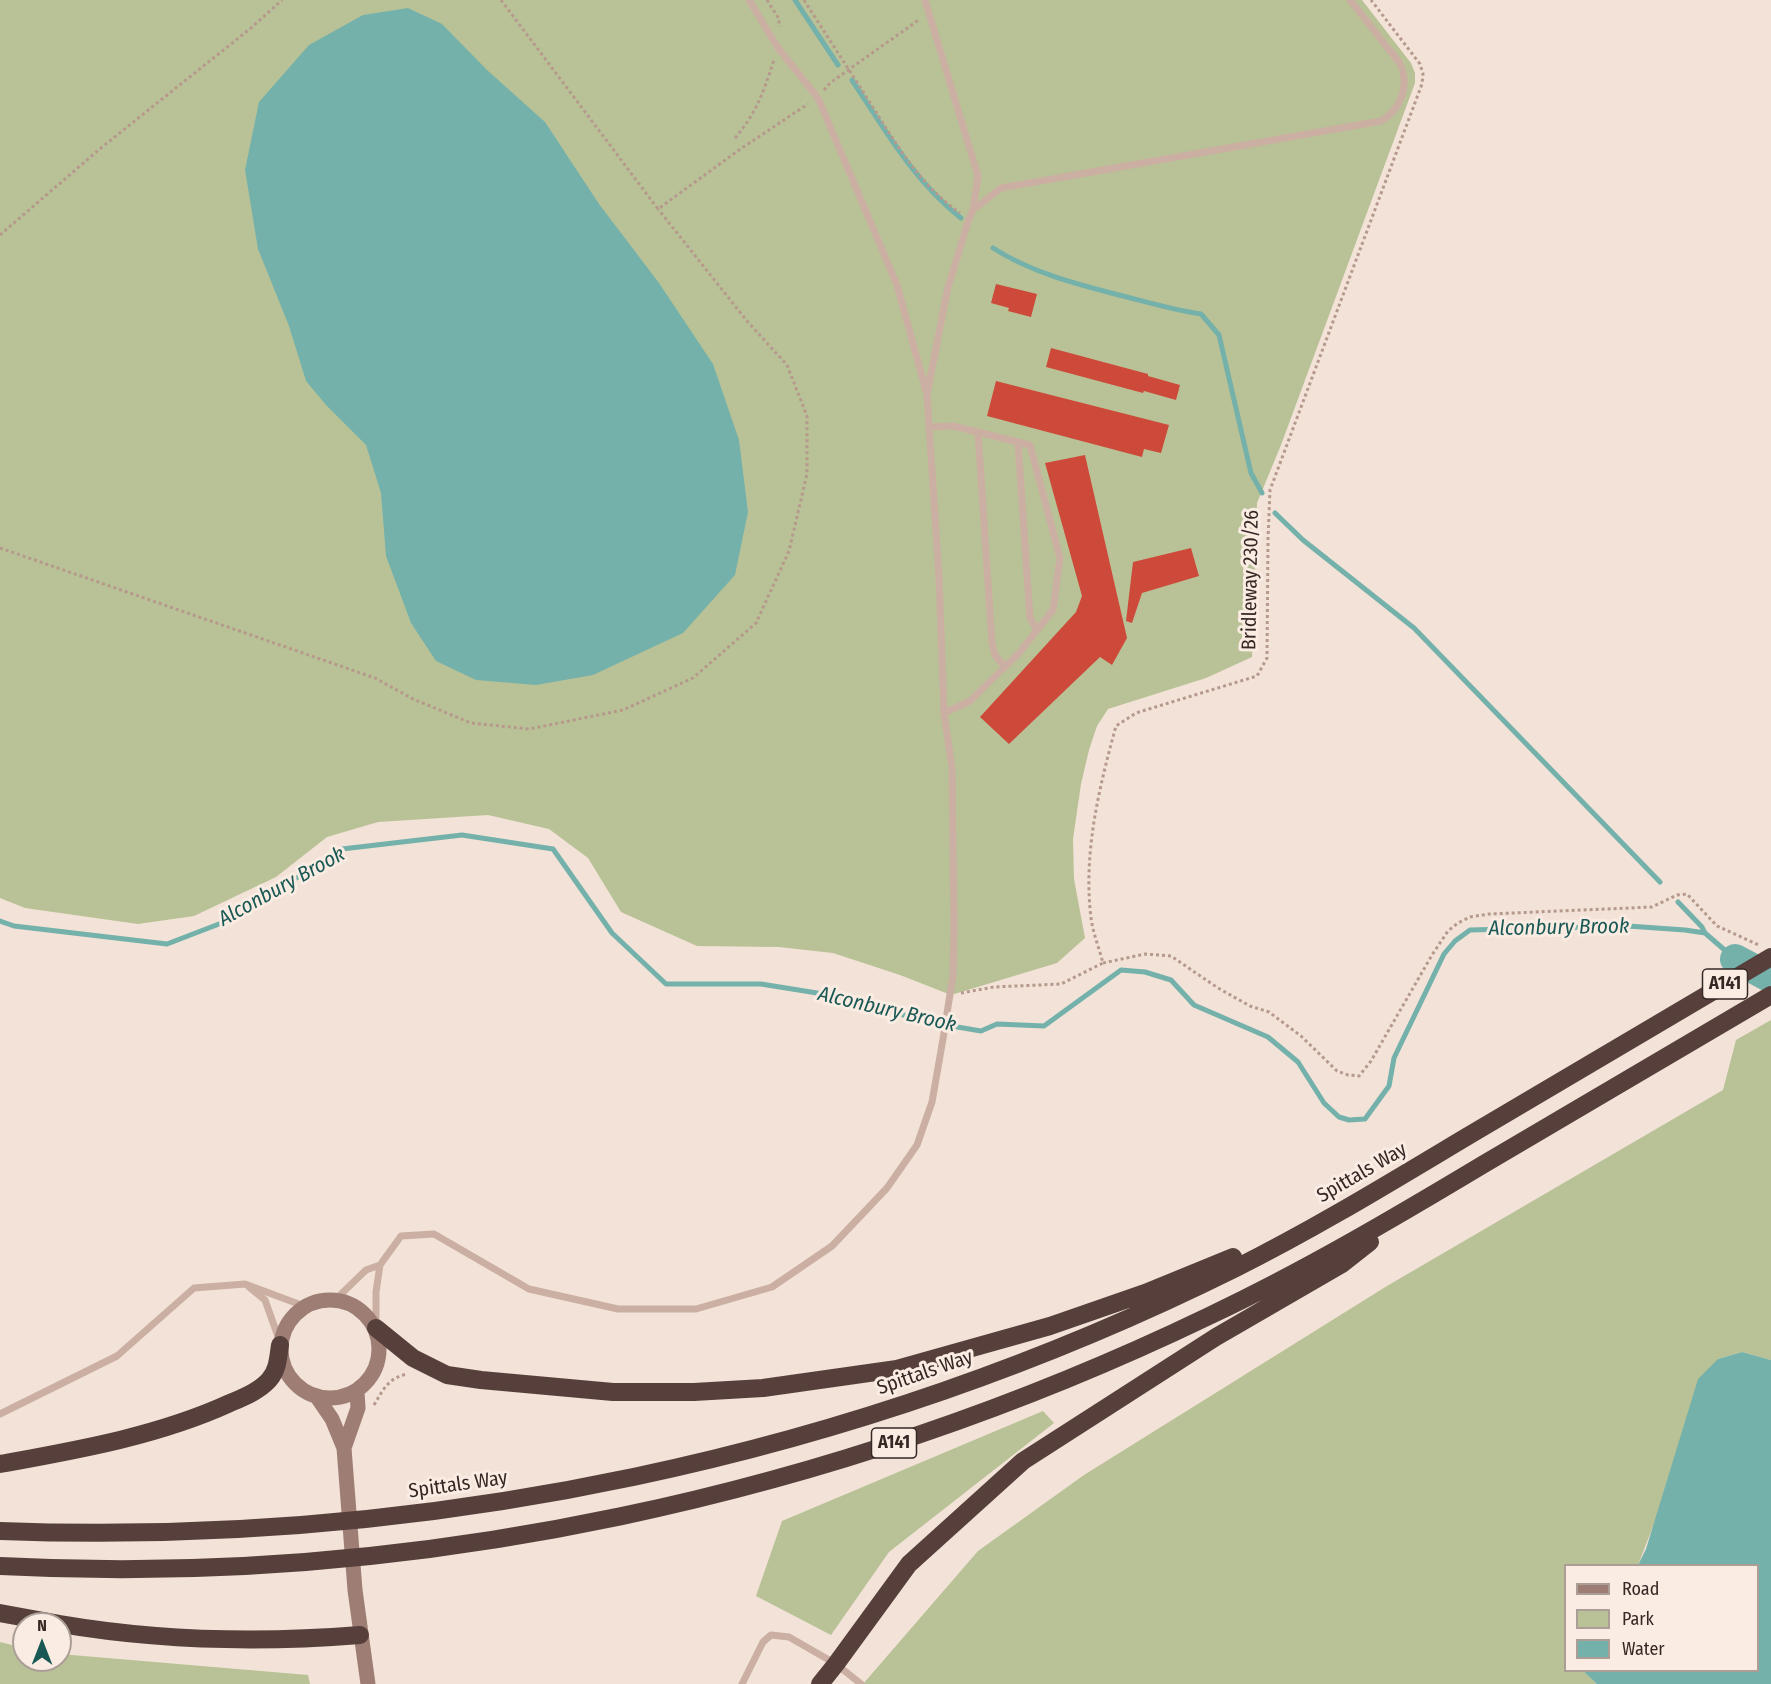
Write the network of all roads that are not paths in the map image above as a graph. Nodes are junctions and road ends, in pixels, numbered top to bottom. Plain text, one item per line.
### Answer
1 (749, 0) edge
2 (925, 0) edge
3 (1350, 0) edge
4 (973, 210) junction
5 (927, 394) junction
6 (929, 427) junction
7 (978, 432) junction
8 (1018, 442) junction
9 (1037, 630) junction
10 (1005, 667) junction
11 (944, 712) junction
12 (1771, 957) edge
13 (1771, 995) edge
14 (1428, 1197) junction
15 (1342, 1212) junction
16 (380, 1265) junction
17 (245, 1284) junction
18 (336, 1299) junction
19 (304, 1306) junction
20 (376, 1328) junction
21 (280, 1344) junction
22 (357, 1392) junction
23 (317, 1397) junction
24 (0, 1414) edge
25 (344, 1448) junction
26 (0, 1464) edge
27 (0, 1531) edge
28 (0, 1566) edge
29 (72, 1626) edge
30 (360, 1635) junction
31 (836, 1664) junction
32 (368, 1684) edge
33 (742, 1684) edge
34 (820, 1684) edge
35 (861, 1684) edge

1 - 5 lane
2 - 4 lane
3 - 4 lane
4 - 5 lane
5 - 6 lane
6 - 7 lane
6 - 11 lane
7 - 8 lane
7 - 10 lane
8 - 9 lane
8 - 9 lane
9 - 10 lane
10 - 11 lane
11 - 16 lane
12 - 15 highway, Spittals Way / A141
13 - 14 highway, A141
14 - 28 highway, A141
14 - 31 highway
15 - 20 highway
15 - 27 highway, Spittals Way / A141
16 - 18 lane
16 - 20 lane
17 - 19 lane
17 - 21 lane
17 - 24 lane
18 - 19 main road
18 - 20 main road
19 - 21 main road
20 - 22 main road
21 - 23 main road
21 - 26 highway
22 - 23 main road
22 - 25 main road
23 - 25 main road
25 - 30 main road
29 - 30 highway
30 - 32 main road
31 - 33 lane
31 - 34 highway
31 - 35 lane

